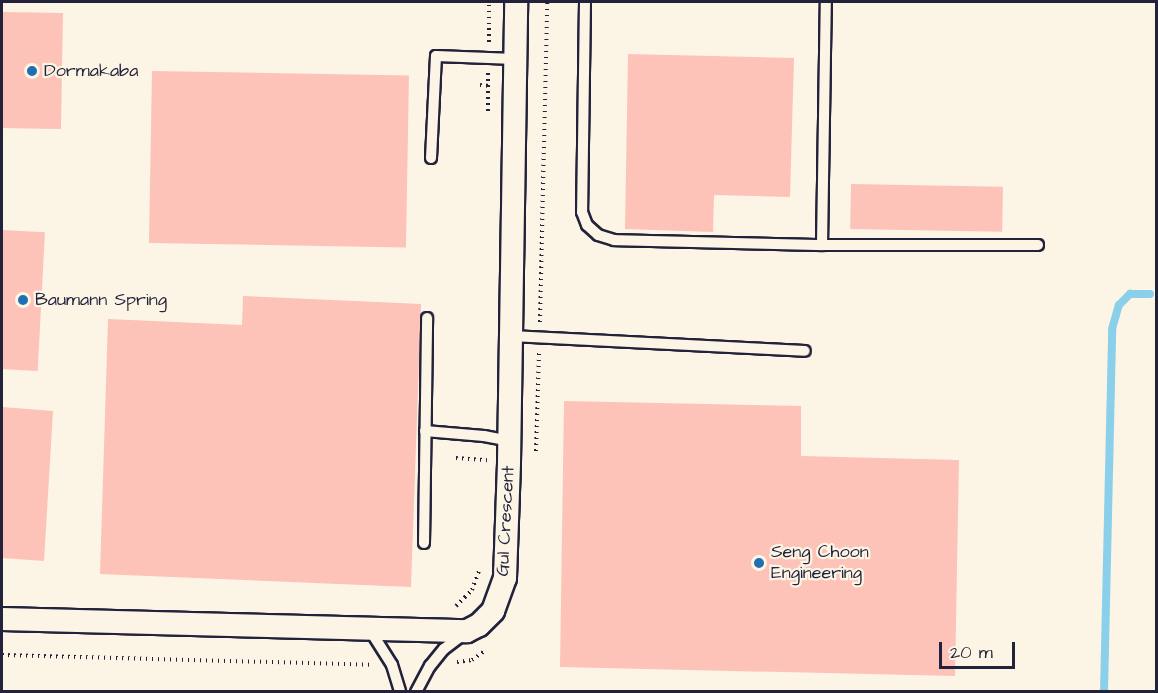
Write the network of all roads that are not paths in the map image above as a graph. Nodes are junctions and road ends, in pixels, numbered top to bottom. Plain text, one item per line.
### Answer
1 (516, 2) edge
2 (585, 2) edge
3 (826, 2) edge
4 (515, 59) junction
5 (431, 158) dead end
6 (822, 245) junction
7 (1038, 245) dead end
8 (427, 318) dead end
9 (511, 336) junction
10 (805, 351) dead end
11 (426, 431) junction
12 (510, 441) junction
13 (424, 543) dead end
14 (2, 619) edge
15 (369, 628) junction
16 (467, 631) junction
17 (400, 692) edge
18 (416, 692) edge

1 - 4 street, Gul Crescent
2 - 6 lane
3 - 6 lane
4 - 5 lane
4 - 9 street, Gul Crescent
6 - 7 lane
8 - 11 lane
9 - 10 lane
9 - 12 street, Gul Crescent
11 - 12 lane
11 - 13 lane
12 - 16 street, Gul Crescent
14 - 15 street
15 - 16 street
15 - 17 lane
16 - 18 lane

